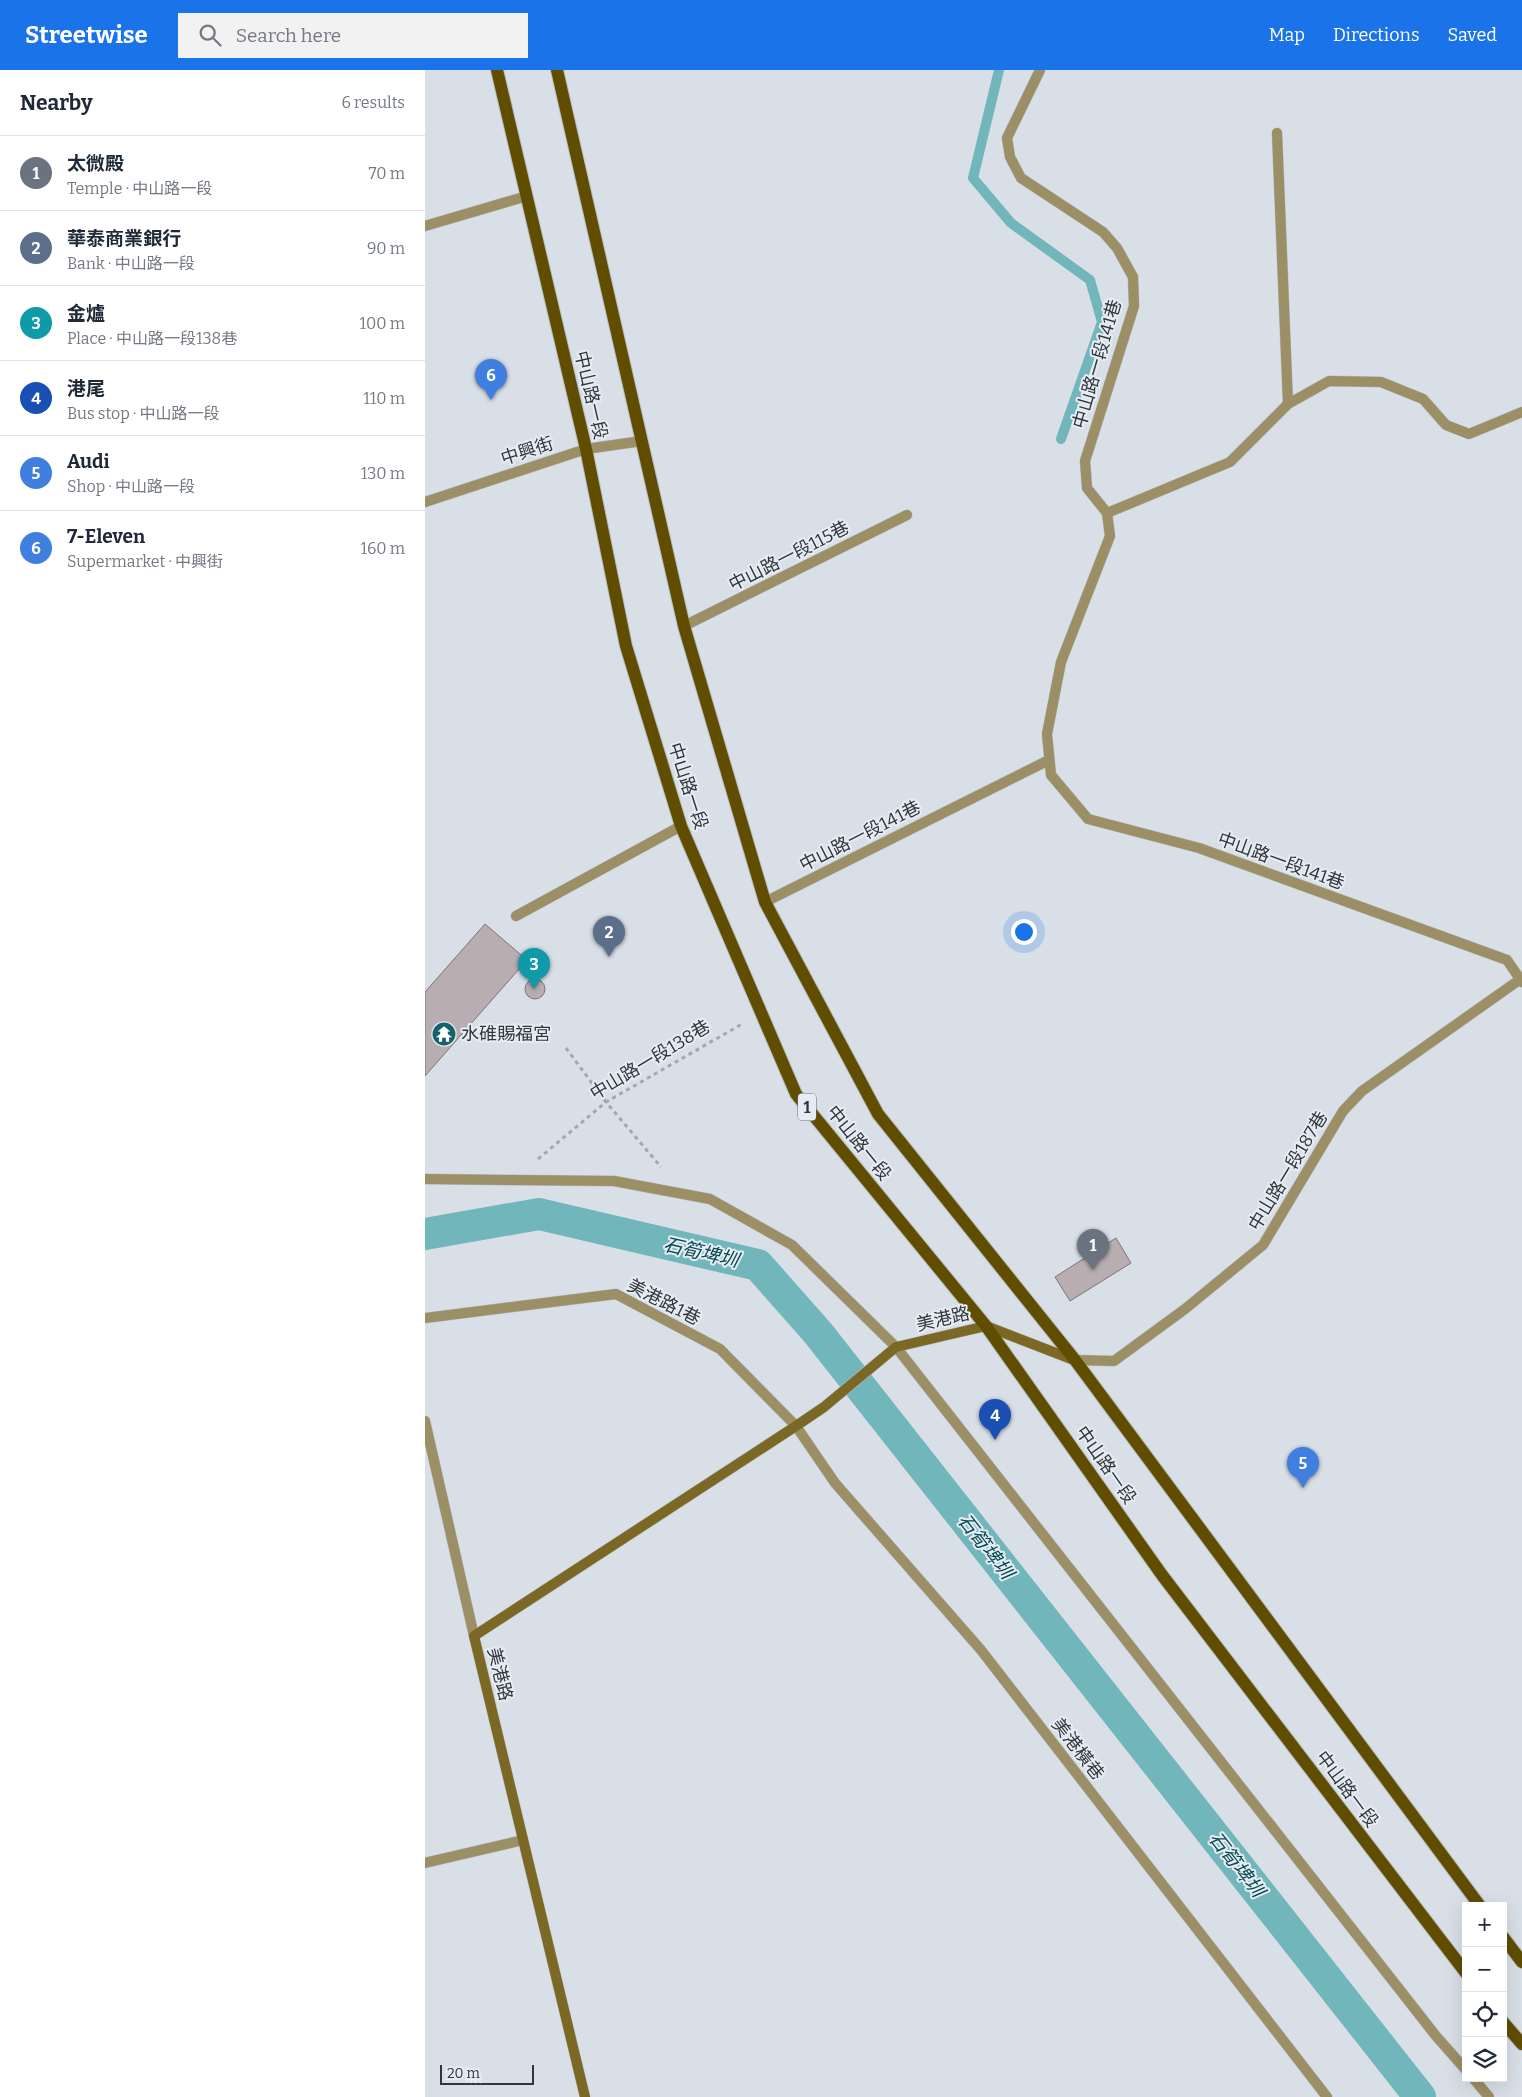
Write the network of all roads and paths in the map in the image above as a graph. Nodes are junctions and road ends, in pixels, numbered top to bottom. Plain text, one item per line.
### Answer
1 (497, 70) edge
2 (557, 70) edge
3 (1040, 70) edge
4 (1277, 133) dead end
5 (527, 196) junction
6 (425, 226) edge
7 (1288, 404) junction
8 (1522, 412) edge
9 (642, 440) junction
10 (586, 449) junction
11 (425, 502) edge
12 (1107, 513) junction
13 (907, 515) dead end
14 (685, 626) junction
15 (1049, 760) junction
16 (681, 826) junction
17 (765, 902) junction
18 (516, 916) dead end
19 (1521, 980) edge
20 (760, 1013) junction
21 (566, 1048) dead end
22 (606, 1102) junction
23 (425, 1179) edge
24 (513, 1180) junction
25 (684, 1194) junction
26 (425, 1318) edge
27 (986, 1326) junction
28 (896, 1347) junction
29 (1075, 1360) junction
30 (425, 1421) edge
31 (796, 1426) junction
32 (474, 1636) junction
33 (523, 1840) junction
34 (425, 1863) edge
35 (1477, 1902) edge
36 (1507, 1942) edge
37 (1522, 1962) edge
38 (1462, 1968) edge
39 (1507, 2027) edge
40 (1522, 2044) edge
41 (1462, 2065) edge
42 (1476, 2082) edge
43 (585, 2097) edge
44 (1327, 2097) edge
45 (1489, 2097) edge

1 - 5 main road, 中山路一段 / 1
2 - 9 main road, 中山路一段
3 - 12 street, 中山路一段141巷
4 - 7 street
5 - 6 street
5 - 10 main road, 中山路一段 / 1
7 - 8 street
7 - 12 street
9 - 10 street, 中興街
9 - 14 main road, 中山路一段
10 - 11 street, 中興街
10 - 16 main road, 中山路一段 / 1
12 - 15 street, 中山路一段141巷
13 - 14 street, 中山路一段115巷
14 - 17 main road, 中山路一段
15 - 17 street, 中山路一段141巷
15 - 19 street, 中山路一段141巷
16 - 18 street
16 - 20 main road, 中山路一段 / 1
17 - 29 main road, 中山路一段
19 - 29 street, 中山路一段187巷
20 - 22 path, 中山路一段138巷
20 - 27 main road, 中山路一段 / 1
21 - 22 path
22 - 24 path, 中山路一段138巷
22 - 25 path
23 - 24 street
24 - 25 street
25 - 28 street
26 - 31 street, 美港路1巷
27 - 28 street, 美港路
27 - 29 street, 美港路
27 - 38 main road, 中山路一段 / 1
28 - 31 street, 美港路
28 - 41 street
29 - 35 main road, 中山路一段
30 - 32 street
31 - 32 street, 美港路
31 - 44 street, 美港橫巷
32 - 33 street, 美港路
33 - 34 street
33 - 43 street, 美港路
36 - 37 main road
39 - 40 main road
42 - 45 street

